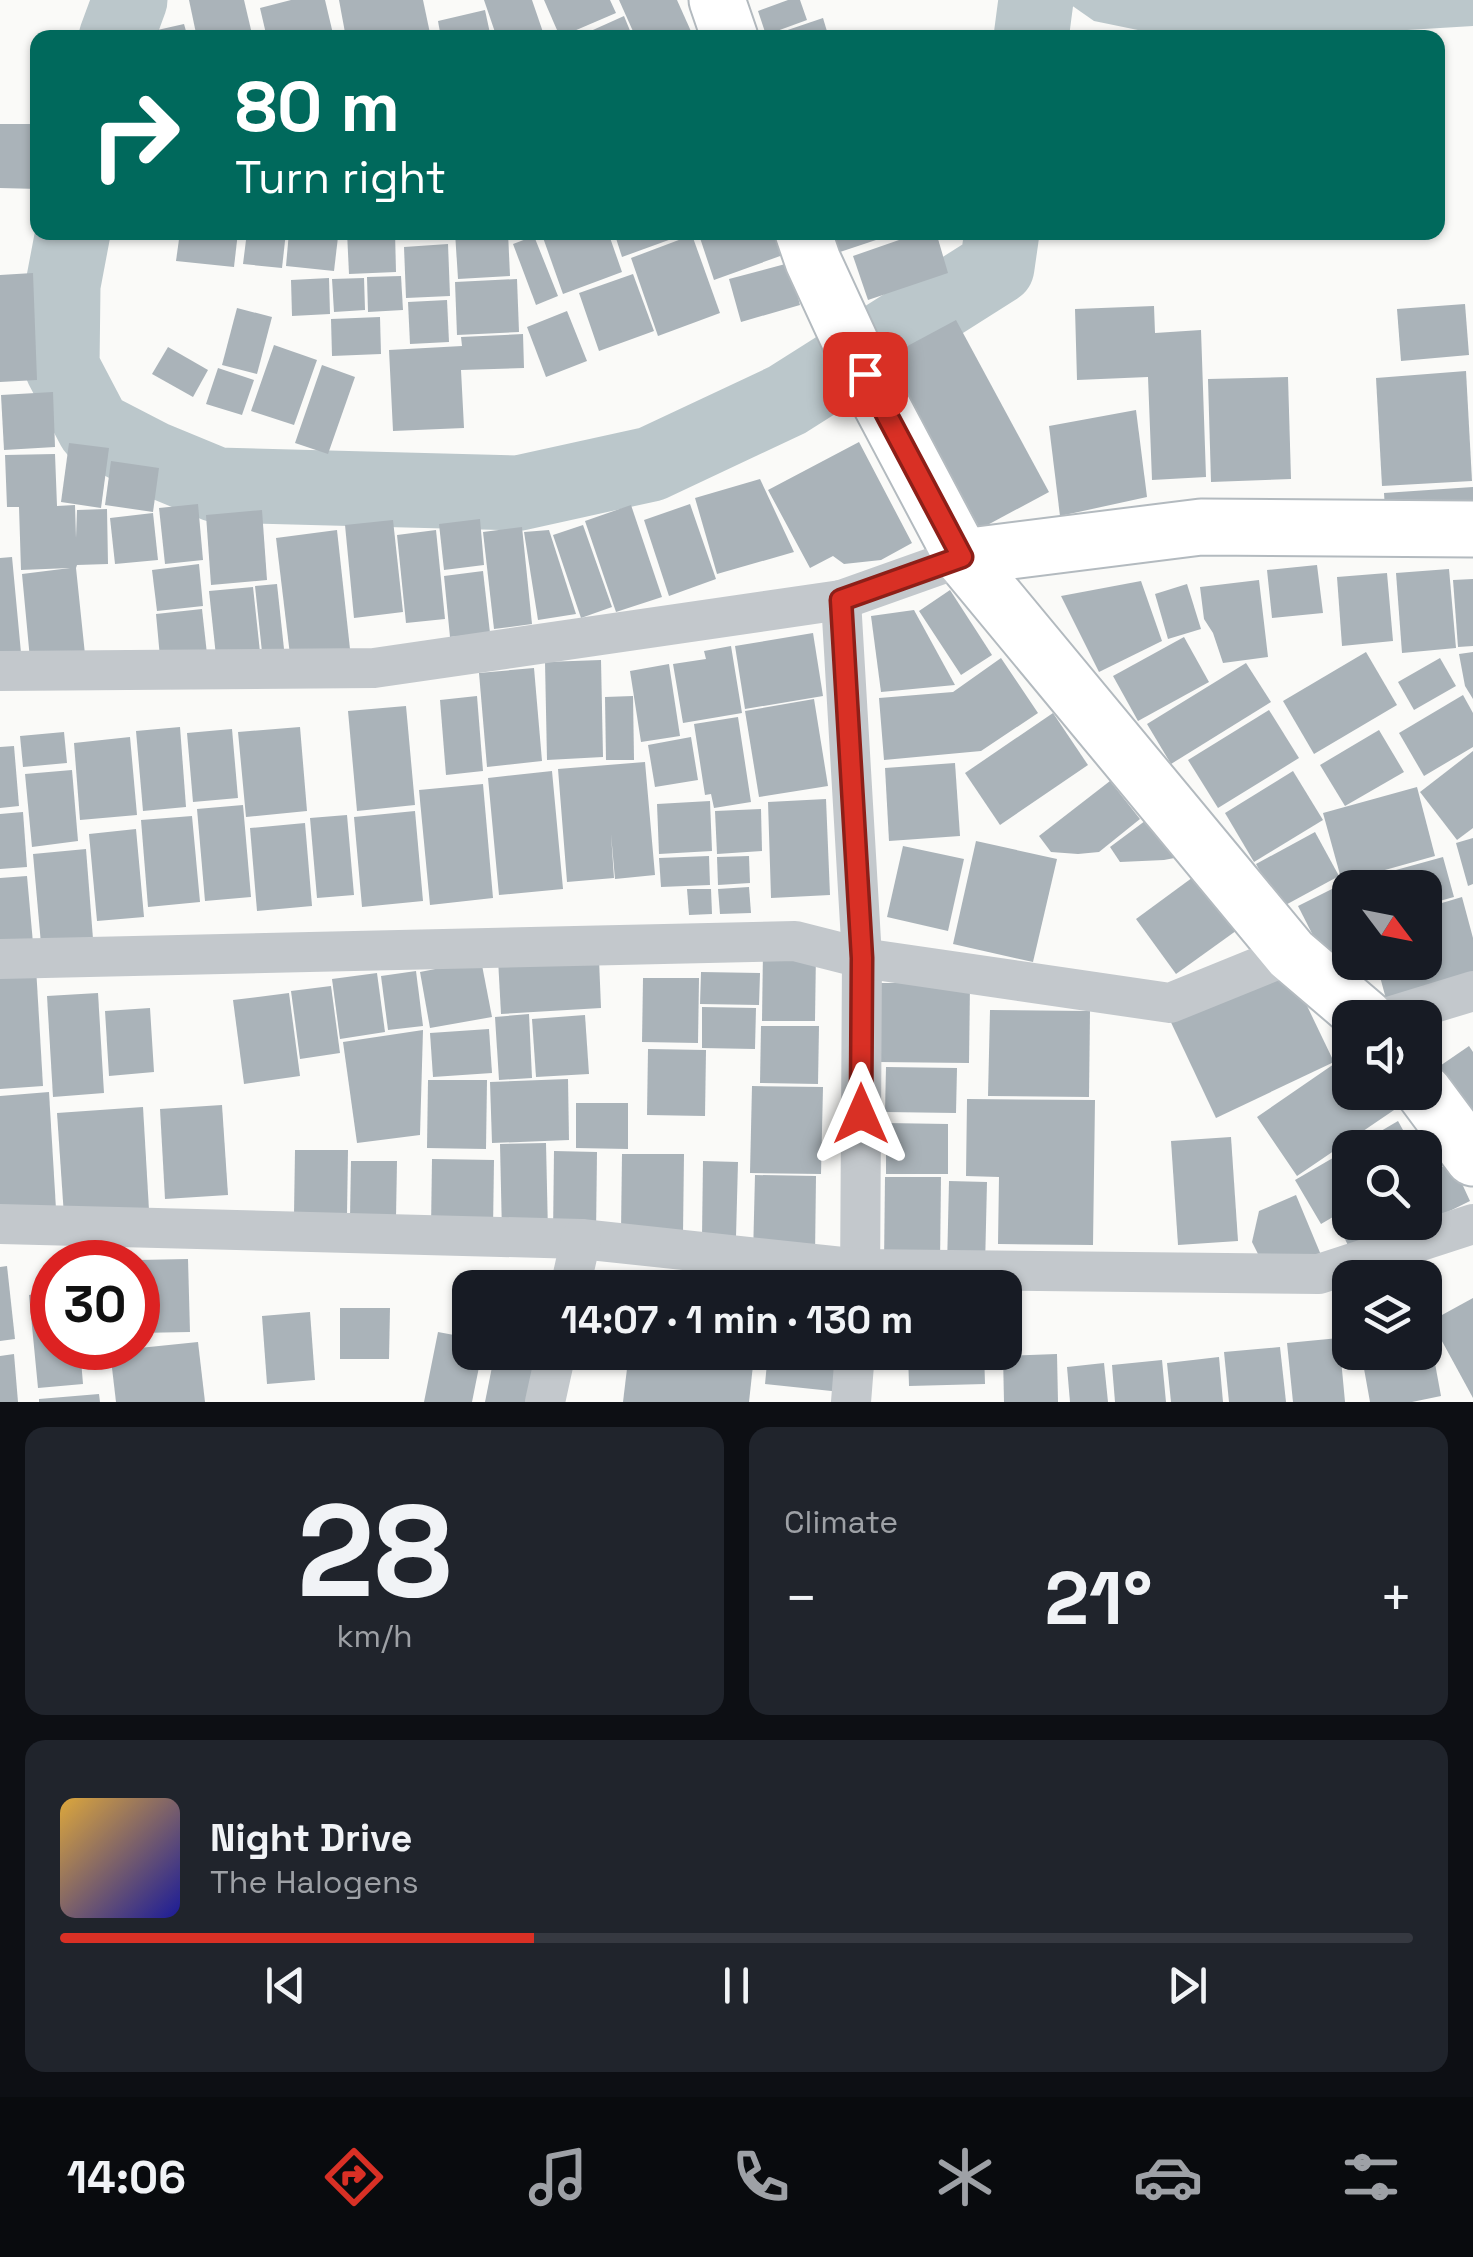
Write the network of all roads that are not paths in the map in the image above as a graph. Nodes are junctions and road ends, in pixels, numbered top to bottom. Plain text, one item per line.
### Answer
1 (716, 0) edge
2 (727, 30) edge
3 (808, 247) edge
4 (1473, 529) edge
5 (962, 557) junction
6 (841, 600) junction
7 (0, 671) edge
8 (1290, 954) junction
9 (862, 958) junction
10 (0, 959) edge
11 (1473, 991) edge
12 (1345, 1000) edge
13 (1442, 1001) edge
14 (1437, 1110) edge
15 (1473, 1158) edge
16 (0, 1224) edge
17 (1473, 1224) edge
18 (580, 1239) junction
19 (574, 1270) edge
20 (803, 1270) edge
21 (860, 1270) edge
22 (1022, 1277) edge
23 (552, 1370) edge
24 (854, 1370) edge
25 (545, 1402) edge
26 (851, 1402) edge

1 - 2 street
3 - 5 street
4 - 5 street
5 - 6 street
5 - 8 street
6 - 7 street
6 - 9 street
8 - 9 street
8 - 12 street
9 - 10 street
9 - 21 street
11 - 13 street
14 - 15 street
16 - 18 street
17 - 22 street
18 - 19 street
18 - 20 street
23 - 25 street
24 - 26 street

